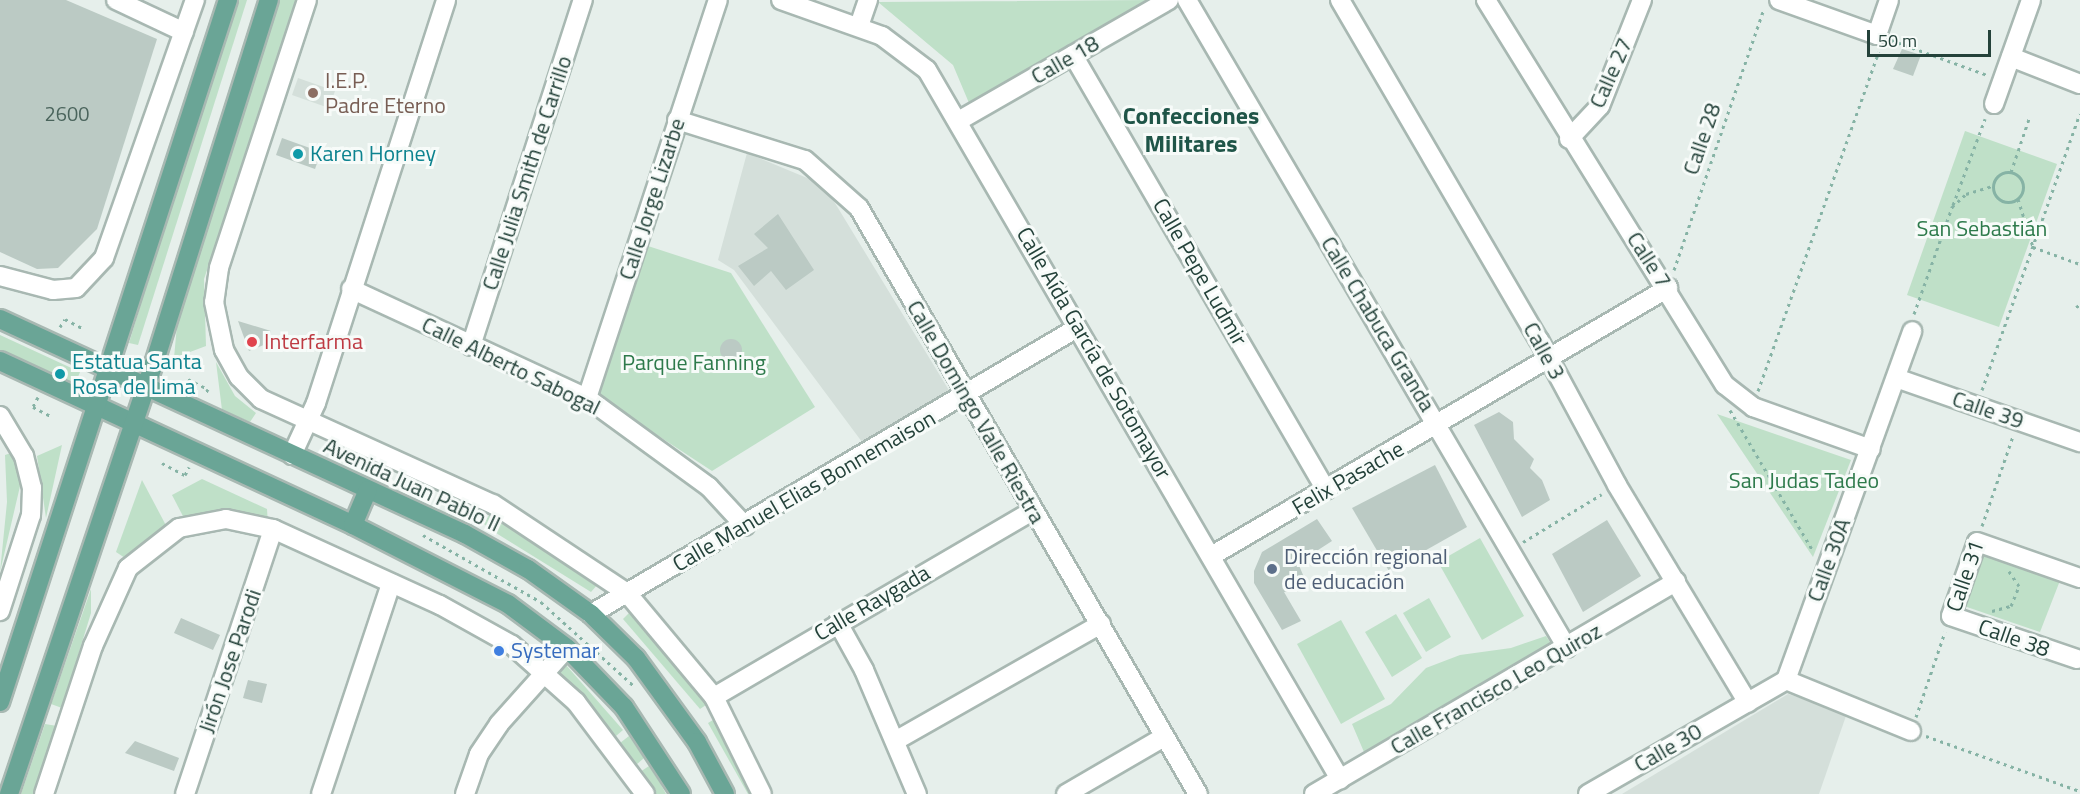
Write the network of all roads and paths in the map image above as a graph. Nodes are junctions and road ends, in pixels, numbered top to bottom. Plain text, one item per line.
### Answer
1 (116, 0) edge
2 (195, 0) edge
3 (228, 0) edge
4 (269, 0) edge
5 (307, 0) edge
6 (446, 0) edge
7 (583, 0) edge
8 (718, 0) edge
9 (782, 0) edge
10 (868, 0) edge
11 (1169, 0) edge
12 (1187, 0) edge
13 (1340, 0) edge
14 (1642, 0) edge
15 (1767, 0) edge
16 (1779, 0) edge
17 (1889, 0) edge
18 (2031, 0) edge
19 (1493, 3) edge
20 (859, 26) junction
21 (184, 32) junction
22 (1881, 36) junction
23 (1073, 55) junction
24 (2011, 57) junction
25 (2002, 80) junction
26 (2080, 84) edge
27 (1994, 104) joint
28 (2080, 114) edge
29 (2030, 116) dead end
30 (677, 120) junction
31 (960, 120) junction
32 (1569, 139) junction
33 (2011, 172) junction
34 (1992, 186) junction
35 (2018, 199) junction
36 (1952, 207) junction
37 (2033, 247) junction
38 (2080, 264) edge
39 (0, 276) edge
40 (1668, 288) junction
41 (351, 290) junction
42 (0, 319) edge
43 (64, 320) dead end
44 (82, 328) dead end
45 (1077, 328) junction
46 (1912, 331) joint
47 (471, 346) junction
48 (0, 361) edge
49 (1551, 361) junction
50 (108, 370) junction
51 (1896, 378) junction
52 (188, 379) dead end
53 (1725, 385) junction
54 (146, 387) junction
55 (208, 389) dead end
56 (967, 396) junction
57 (586, 398) junction
58 (1977, 406) junction
59 (33, 407) dead end
60 (1753, 407) junction
61 (96, 408) junction
62 (0, 416) edge
63 (51, 416) dead end
64 (309, 421) junction
65 (2019, 421) junction
66 (134, 425) junction
67 (1438, 426) junction
68 (2080, 442) edge
69 (1871, 448) junction
70 (292, 455) junction
71 (162, 463) dead end
72 (184, 475) dead end
73 (1617, 485) junction
74 (368, 490) junction
75 (1326, 490) junction
76 (1032, 511) junction
77 (353, 525) junction
78 (745, 526) junction
79 (273, 529) junction
80 (1984, 545) junction
81 (1509, 550) junction
82 (1213, 555) junction
83 (1825, 571) junction
84 (2080, 578) edge
85 (1676, 582) junction
86 (392, 583) junction
87 (627, 593) junction
88 (0, 610) edge
89 (591, 614) junction
90 (1956, 618) junction
91 (838, 622) junction
92 (1101, 624) junction
93 (567, 648) junction
94 (1567, 648) junction
95 (2077, 659) dead end
96 (545, 672) junction
97 (1786, 680) junction
98 (714, 697) junction
99 (0, 702) edge
100 (1748, 703) junction
101 (1911, 731) junction
102 (1164, 737) junction
103 (894, 741) junction
104 (1340, 779) junction
105 (2080, 791) edge
106 (9, 794) edge
107 (44, 794) edge
108 (185, 794) edge
109 (321, 794) edge
110 (465, 794) edge
111 (645, 794) edge
112 (681, 794) edge
113 (725, 794) edge
114 (762, 794) edge
115 (917, 794) edge
116 (1066, 794) edge
117 (1198, 794) edge
118 (1314, 794) edge
119 (1588, 794) edge

1 - 21 street
2 - 21 street
3 - 50 main road
4 - 54 main road
5 - 64 street, Avenida Juan Pablo II
6 - 41 street
7 - 47 street, Calle Julia Smith de Carrillo
8 - 30 street, Calle Jorge Lizarbe
9 - 20 street, Calle Aída García de Sotomayor
10 - 20 street
11 - 23 street, Calle 18
12 - 67 street, Calle Chabuca Granda
13 - 49 street, Calle 3
14 - 32 street, Calle 27
15 - 40 path, Calle 28
16 - 22 street
17 - 22 street
18 - 24 street
19 - 32 street, Calle 7
20 - 31 street, Calle Aída García de Sotomayor
21 - 39 street
22 - 25 path
22 - 60 path
23 - 31 street, Calle 18
23 - 75 street, Calle Pepe Ludmir
24 - 25 street
24 - 26 street
25 - 27 street
27 - 36 path
28 - 37 path
29 - 33 path
30 - 56 street, Calle Domingo Valle Riestra
30 - 57 street, Calle Jorge Lizarbe
31 - 45 street, Calle Aída García de Sotomayor
32 - 40 street, Calle 7
33 - 34 path
33 - 35 path
34 - 35 path
34 - 36 path
35 - 37 path
36 - 46 path
37 - 38 path
37 - 58 path
40 - 49 street, Felix Pasache
40 - 53 street, Calle 7
41 - 47 street, Calle Alberto Sabogal
41 - 64 street
42 - 50 main road, Avenida Juan Pablo II
43 - 44 path
45 - 56 street, Calle Manuel Elias Bonnemaison
45 - 82 street, Calle Aída García de Sotomayor
46 - 51 street, Calle 30A
47 - 57 street, Calle Alberto Sabogal
48 - 61 main road
49 - 67 street, Felix Pasache
49 - 73 street, Calle 3
50 - 54 main road, Avenida Juan Pablo II
50 - 61 main road
51 - 58 street, Calle 39
51 - 69 street, Calle 30A
52 - 55 path
53 - 60 street, Calle 7
53 - 83 path
54 - 66 main road
54 - 70 main road, Avenida Juan Pablo II
56 - 76 street, Calle Domingo Valle Riestra
56 - 78 street, Calle Manuel Elias Bonnemaison
57 - 78 street, Calle Alberto Sabogal
58 - 65 street, Calle 39
59 - 63 path
60 - 69 street, Calle 7
61 - 66 main road
61 - 99 main road
62 - 88 street
64 - 70 street
64 - 87 street, Avenida Juan Pablo II
65 - 68 street, Calle 39
65 - 80 path, Calle 31
66 - 77 main road
66 - 106 main road
67 - 75 street, Felix Pasache
67 - 81 street, Calle Chabuca Granda
69 - 83 street, Calle 30A
70 - 74 main road, Avenida Juan Pablo II
71 - 72 path
73 - 81 path
73 - 85 street, Calle 3
74 - 77 main road
74 - 89 main road, Avenida Juan Pablo II
75 - 82 street, Felix Pasache
76 - 91 street, Calle Raygada
76 - 92 street, Calle Domingo Valle Riestra
77 - 93 main road
78 - 87 street, Calle Manuel Elias Bonnemaison
79 - 86 street
79 - 107 street
79 - 108 street, Jirón Jose Parodi
80 - 84 street
80 - 90 street, Calle 31
80 - 90 path
81 - 94 street, Calle Chabuca Granda
82 - 104 street, Calle Aída García de Sotomayor
83 - 97 street, Calle 30A
85 - 94 street, Calle Francisco Leo Quiroz
85 - 100 street, Calle 3
86 - 96 street
86 - 109 street
87 - 89 street, Calle Manuel Elias Bonnemaison
87 - 98 street, Avenida Juan Pablo II
89 - 113 main road, Avenida Juan Pablo II
90 - 95 street, Calle 38
90 - 101 path, Calle 31
91 - 98 street, Calle Raygada
91 - 103 street
92 - 102 street, Calle Domingo Valle Riestra
92 - 103 street
93 - 96 street
93 - 112 main road
94 - 104 street, Calle Francisco Leo Quiroz
96 - 110 street
96 - 111 street
97 - 100 street
97 - 101 street
98 - 114 street, Avenida Juan Pablo II
100 - 119 street, Calle 30
101 - 105 path
102 - 116 street
102 - 117 street, Calle Domingo Valle Riestra
103 - 115 street
104 - 118 street, Calle Francisco Leo Quiroz

